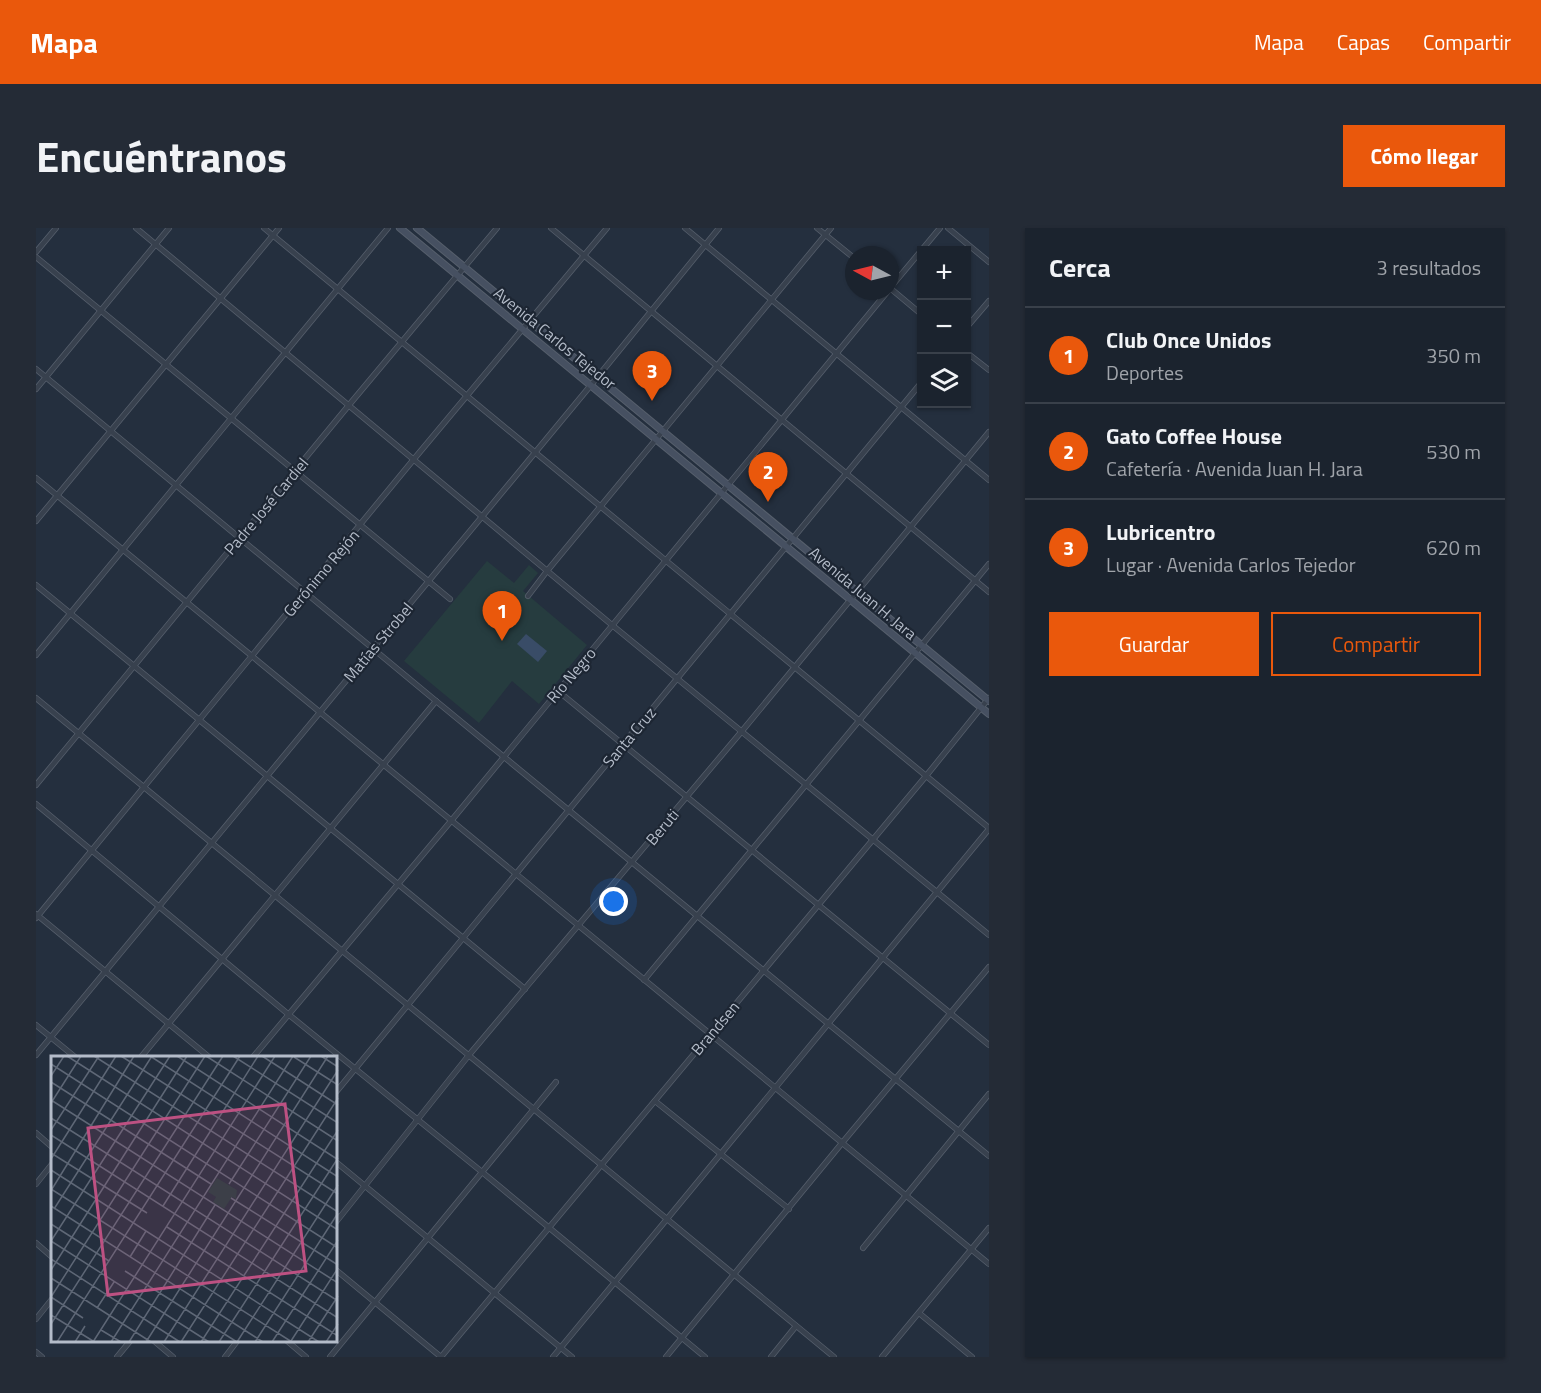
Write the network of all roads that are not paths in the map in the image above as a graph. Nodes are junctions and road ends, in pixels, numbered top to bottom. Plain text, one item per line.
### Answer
1 (56, 228) edge
2 (136, 228) edge
3 (170, 228) edge
4 (264, 228) edge
5 (279, 228) edge
6 (388, 228) edge
7 (400, 228) edge
8 (417, 228) edge
9 (497, 228) edge
10 (551, 228) edge
11 (607, 228) edge
12 (685, 228) edge
13 (719, 228) edge
14 (818, 228) edge
15 (831, 228) edge
16 (939, 228) edge
17 (948, 228) edge
18 (273, 235) junction
19 (825, 235) junction
20 (156, 244) junction
21 (705, 244) junction
22 (845, 251) edge
23 (36, 252) edge
24 (584, 256) junction
25 (36, 257) edge
26 (989, 262) edge
27 (464, 268) junction
28 (458, 276) junction
29 (899, 277) edge
30 (338, 289) junction
31 (899, 297) edge
32 (221, 298) junction
33 (772, 300) junction
34 (880, 300) edge
35 (989, 301) edge
36 (651, 310) junction
37 (101, 311) junction
38 (917, 311) edge
39 (530, 322) junction
40 (971, 322) edge
41 (523, 329) junction
42 (402, 343) junction
43 (285, 352) junction
44 (836, 353) junction
45 (969, 354) edge
46 (166, 364) junction
47 (718, 366) junction
48 (36, 369) edge
49 (989, 370) edge
50 (46, 377) junction
51 (597, 377) junction
52 (591, 385) junction
53 (917, 388) edge
54 (36, 389) edge
55 (468, 396) junction
56 (349, 405) junction
57 (902, 407) junction
58 (231, 418) junction
59 (781, 420) junction
60 (111, 431) junction
61 (663, 432) junction
62 (989, 432) edge
63 (657, 440) junction
64 (535, 452) junction
65 (414, 459) junction
66 (966, 460) junction
67 (296, 472) junction
68 (846, 474) junction
69 (36, 478) edge
70 (989, 480) edge
71 (176, 485) junction
72 (727, 485) junction
73 (721, 492) junction
74 (57, 495) junction
75 (601, 507) junction
76 (482, 516) junction
77 (36, 521) edge
78 (361, 525) junction
79 (910, 527) junction
80 (241, 538) junction
81 (793, 539) junction
82 (786, 547) junction
83 (123, 550) junction
84 (665, 561) junction
85 (989, 564) edge
86 (548, 571) junction
87 (428, 581) junction
88 (975, 581) junction
89 (36, 585) edge
90 (306, 592) junction
91 (857, 592) junction
92 (989, 592) edge
93 (528, 596) dead end
94 (450, 599) dead end
95 (850, 600) junction
96 (186, 602) junction
97 (70, 614) junction
98 (730, 615) junction
99 (612, 624) junction
100 (922, 645) junction
101 (373, 648) junction
102 (915, 653) junction
103 (36, 655) edge
104 (251, 656) junction
105 (134, 666) junction
106 (794, 668) junction
107 (678, 678) junction
108 (558, 691) junction
109 (36, 698) edge
110 (988, 699) edge
111 (436, 701) junction
112 (981, 707) junction
113 (319, 712) junction
114 (989, 714) edge
115 (200, 720) junction
116 (859, 721) junction
117 (742, 731) junction
118 (79, 733) junction
119 (623, 744) junction
120 (504, 756) junction
121 (383, 765) junction
122 (267, 776) junction
123 (926, 776) junction
124 (807, 784) junction
125 (36, 785) edge
126 (144, 787) junction
127 (687, 797) junction
128 (36, 804) edge
129 (569, 810) junction
130 (451, 821) junction
131 (330, 828) junction
132 (989, 828) edge
133 (873, 839) junction
134 (211, 843) junction
135 (92, 850) junction
136 (752, 850) junction
137 (632, 862) junction
138 (516, 874) junction
139 (398, 884) junction
140 (937, 892) junction
141 (275, 896) junction
142 (818, 904) junction
143 (159, 906) junction
144 (37, 916) edge
145 (697, 916) junction
146 (578, 926) junction
147 (989, 934) edge
148 (463, 938) junction
149 (342, 951) junction
150 (883, 958) junction
151 (222, 959) junction
152 (989, 967) edge
153 (763, 970) junction
154 (105, 971) junction
155 (644, 980) junction
156 (525, 988) junction
157 (408, 1005) junction
158 (950, 1013) junction
159 (288, 1014) junction
160 (169, 1024) junction
161 (829, 1024) junction
162 (36, 1025) edge
163 (710, 1034) junction
164 (51, 1037) junction
165 (989, 1045) edge
166 (36, 1054) edge
167 (469, 1055) junction
168 (74, 1056) edge
169 (142, 1056) edge
170 (208, 1056) edge
171 (254, 1056) edge
172 (356, 1068) junction
173 (896, 1079) junction
174 (556, 1082) dead end
175 (775, 1088) junction
176 (338, 1090) edge
177 (989, 1094) edge
178 (655, 1101) junction
179 (534, 1109) junction
180 (417, 1119) junction
181 (958, 1131) junction
182 (36, 1133) edge
183 (842, 1143) junction
184 (51, 1146) edge
185 (721, 1155) junction
186 (989, 1156) edge
187 (338, 1164) edge
188 (51, 1165) edge
189 (601, 1165) junction
190 (482, 1172) junction
191 (36, 1184) edge
192 (365, 1186) junction
193 (905, 1195) junction
194 (789, 1209) junction
195 (667, 1219) junction
196 (338, 1220) edge
197 (549, 1227) junction
198 (989, 1228) edge
199 (428, 1238) junction
200 (36, 1243) edge
201 (863, 1248) dead end
202 (971, 1250) junction
203 (51, 1256) edge
204 (989, 1264) edge
205 (338, 1272) edge
206 (734, 1275) junction
207 (615, 1282) junction
208 (494, 1293) junction
209 (51, 1300) edge
210 (375, 1303) junction
211 (919, 1313) junction
212 (36, 1318) edge
213 (796, 1326) junction
214 (682, 1338) junction
215 (130, 1342) edge
216 (154, 1342) edge
217 (237, 1342) edge
218 (287, 1342) edge
219 (561, 1348) junction
220 (36, 1352) edge
221 (42, 1357) edge
222 (117, 1357) edge
223 (173, 1357) edge
224 (225, 1357) edge
225 (306, 1357) edge
226 (330, 1357) edge
227 (441, 1357) edge
228 (554, 1357) edge
229 (572, 1357) edge
230 (666, 1357) edge
231 (705, 1357) edge
232 (771, 1357) edge
233 (834, 1357) edge
234 (882, 1357) edge
235 (972, 1357) edge

1 - 23 street
2 - 20 street
3 - 20 street
4 - 18 street
5 - 18 street
6 - 30 street
7 - 28 main road, Avenida Carlos Tejedor
8 - 27 main road, Avenida Carlos Tejedor
9 - 27 street, Padre José Cardiel
10 - 24 street
11 - 24 street, Gerónimo Rejón
12 - 21 street
13 - 21 street, Matías Strobel
14 - 19 street
15 - 19 street
16 - 29 street, Río Negro
17 - 26 street
18 - 30 street
18 - 32 street
19 - 22 street
19 - 33 street
20 - 32 street
20 - 37 street
21 - 33 street
21 - 36 street, Matías Strobel
24 - 36 street
24 - 39 street, Gerónimo Rejón
25 - 37 street
27 - 28 street, Padre José Cardiel
27 - 39 main road, Avenida Carlos Tejedor
28 - 41 main road, Avenida Carlos Tejedor
28 - 42 street, Padre José Cardiel
30 - 42 street
30 - 43 street
31 - 38 street
32 - 43 street
32 - 46 street
33 - 44 street
33 - 47 street
34 - 44 street, Río Negro
35 - 40 street
36 - 47 street
36 - 51 street, Matías Strobel
37 - 46 street
37 - 50 street
39 - 41 street, Gerónimo Rejón
39 - 51 main road, Avenida Carlos Tejedor
41 - 52 main road, Avenida Carlos Tejedor
41 - 55 street, Gerónimo Rejón
42 - 55 street
42 - 56 street, Padre José Cardiel
43 - 56 street
43 - 58 street
44 - 57 street
44 - 59 street, Río Negro
45 - 49 street
46 - 58 street
46 - 60 street
47 - 59 street
47 - 61 street
48 - 50 street
50 - 54 street
50 - 60 street
51 - 52 street, Matías Strobel
51 - 61 main road, Avenida Carlos Tejedor
52 - 63 main road, Avenida Carlos Tejedor
52 - 64 street, Matías Strobel
53 - 57 street, Santa Cruz
55 - 64 street
55 - 65 street, Gerónimo Rejón
56 - 65 street
56 - 67 street, Padre José Cardiel
57 - 66 street
57 - 68 street, Santa Cruz
58 - 67 street
58 - 71 street
59 - 68 street
59 - 72 street, Río Negro
60 - 71 street
60 - 74 street
61 - 63 street
61 - 72 main road, Avenida Carlos Tejedor
62 - 66 street, Beruti
63 - 73 main road, Avenida Carlos Tejedor
63 - 75 street
64 - 75 street
64 - 76 street, Matías Strobel
65 - 76 street
65 - 78 street, Gerónimo Rejón
66 - 70 street
66 - 79 street, Beruti
67 - 78 street
67 - 80 street, Padre José Cardiel
68 - 79 street
68 - 81 street, Santa Cruz
69 - 74 street
71 - 80 street
71 - 83 street
72 - 73 street, Río Negro
72 - 81 main road, Avenida Juan H. Jara
73 - 82 main road, Avenida Juan H. Jara
73 - 84 street, Río Negro
74 - 77 street
74 - 83 street
75 - 84 street
75 - 86 street
76 - 86 street
76 - 87 street, Matías Strobel
78 - 87 street
78 - 90 street, Gerónimo Rejón
79 - 88 street
79 - 91 street, Beruti
80 - 90 street
80 - 96 street, Padre José Cardiel
81 - 82 street, Santa Cruz
81 - 91 main road, Avenida Juan H. Jara
82 - 95 main road, Avenida Juan H. Jara
82 - 98 street, Santa Cruz
83 - 96 street
83 - 97 street
84 - 98 street
84 - 99 street, Río Negro
85 - 88 street
86 - 93 street
86 - 99 street
87 - 94 street
87 - 101 street, Matías Strobel
88 - 92 street
88 - 100 street
89 - 97 street
90 - 101 street
90 - 104 street, Gerónimo Rejón
91 - 95 street, Beruti
91 - 100 main road, Avenida Juan H. Jara
95 - 102 main road, Avenida Juan H. Jara
95 - 106 street, Beruti
96 - 104 street
96 - 105 street, Padre José Cardiel
97 - 103 street
97 - 105 street
98 - 106 street
98 - 107 street, Santa Cruz
99 - 107 street
99 - 108 street, Río Negro
100 - 102 street
100 - 110 main road, Avenida Juan H. Jara
101 - 111 street
101 - 113 street, Matías Strobel
102 - 112 main road, Avenida Juan H. Jara
102 - 116 street
104 - 113 street
104 - 115 street, Gerónimo Rejón
105 - 115 street
105 - 118 street, Padre José Cardiel
106 - 116 street
106 - 117 street, Beruti
107 - 117 street
107 - 119 street, Santa Cruz
108 - 119 street
108 - 120 street, Río Negro
109 - 118 street
110 - 112 street, Brandsen
111 - 120 street
111 - 121 street
112 - 114 main road, Avenida Juan H. Jara
112 - 123 street, Brandsen
113 - 121 street
113 - 122 street, Matías Strobel
115 - 122 street
115 - 126 street, Gerónimo Rejón
116 - 123 street
116 - 124 street
117 - 124 street
117 - 127 street, Beruti
118 - 125 street, Padre José Cardiel
118 - 126 street
119 - 127 street
119 - 129 street, Santa Cruz
120 - 129 street
120 - 130 street, Río Negro
121 - 130 street
121 - 131 street
122 - 131 street
122 - 134 street, Matías Strobel
123 - 132 street
123 - 133 street, Brandsen
124 - 133 street
124 - 136 street
126 - 134 street
126 - 135 street, Gerónimo Rejón
127 - 136 street
127 - 137 street, Beruti
128 - 135 street
129 - 137 street
129 - 138 street, Santa Cruz
130 - 138 street
130 - 139 street, Río Negro
131 - 139 street
131 - 141 street
132 - 140 street
133 - 140 street
133 - 142 street, Brandsen
134 - 141 street
134 - 143 street, Matías Strobel
135 - 143 street
135 - 144 street, Gerónimo Rejón
136 - 142 street
136 - 145 street
137 - 145 street
137 - 146 street, Beruti
138 - 146 street
138 - 148 street, Santa Cruz
139 - 148 street
139 - 149 street, Río Negro
140 - 147 street
140 - 150 street
141 - 149 street
141 - 151 street
142 - 150 street
142 - 153 street, Brandsen
143 - 151 street
143 - 154 street, Matías Strobel
144 - 154 street
145 - 153 street
145 - 155 street
146 - 155 street
146 - 156 street, Beruti
148 - 156 street
148 - 157 street, Santa Cruz
149 - 157 street
149 - 159 street, Río Negro
150 - 158 street
150 - 161 street
151 - 159 street
151 - 160 street
152 - 158 street
153 - 161 street
153 - 163 street, Brandsen
154 - 160 street
154 - 164 street, Matías Strobel
155 - 163 street
156 - 167 street, Beruti
157 - 167 street
157 - 172 street, Santa Cruz
158 - 165 street
158 - 173 street
159 - 171 street, Río Negro
159 - 172 street
160 - 169 street
160 - 170 street
161 - 173 street
161 - 175 street
162 - 164 street
163 - 175 street
163 - 178 street, Brandsen
164 - 166 street, Matías Strobel
164 - 168 street
167 - 179 street
167 - 180 street, Beruti
172 - 176 street, Santa Cruz
172 - 180 street
173 - 181 street
173 - 183 street
174 - 179 street
175 - 183 street
175 - 185 street
177 - 181 street
178 - 185 street
178 - 189 street, Brandsen
179 - 189 street
179 - 190 street
180 - 190 street
180 - 192 street, Beruti
181 - 186 street
181 - 193 street
182 - 184 street
183 - 193 street
183 - 194 street
185 - 194 street
185 - 195 street
187 - 192 street
188 - 191 street
189 - 195 street
189 - 197 street, Brandsen
190 - 197 street
190 - 199 street
192 - 196 street, Beruti
192 - 199 street
193 - 201 street
193 - 202 street
194 - 206 street
195 - 206 street
195 - 207 street
197 - 207 street
197 - 208 street, Brandsen
198 - 202 street
199 - 208 street
199 - 210 street
200 - 203 street
202 - 204 street
202 - 211 street
205 - 210 street
206 - 213 street
206 - 214 street
207 - 214 street
207 - 219 street
208 - 219 street
208 - 227 street, Brandsen
209 - 212 street
210 - 226 street
210 - 227 street
211 - 234 street
211 - 235 street
213 - 232 street
213 - 233 street
214 - 230 street
214 - 231 street
215 - 222 street
216 - 223 street
217 - 224 street
218 - 225 street
219 - 228 street
219 - 229 street
220 - 221 street

